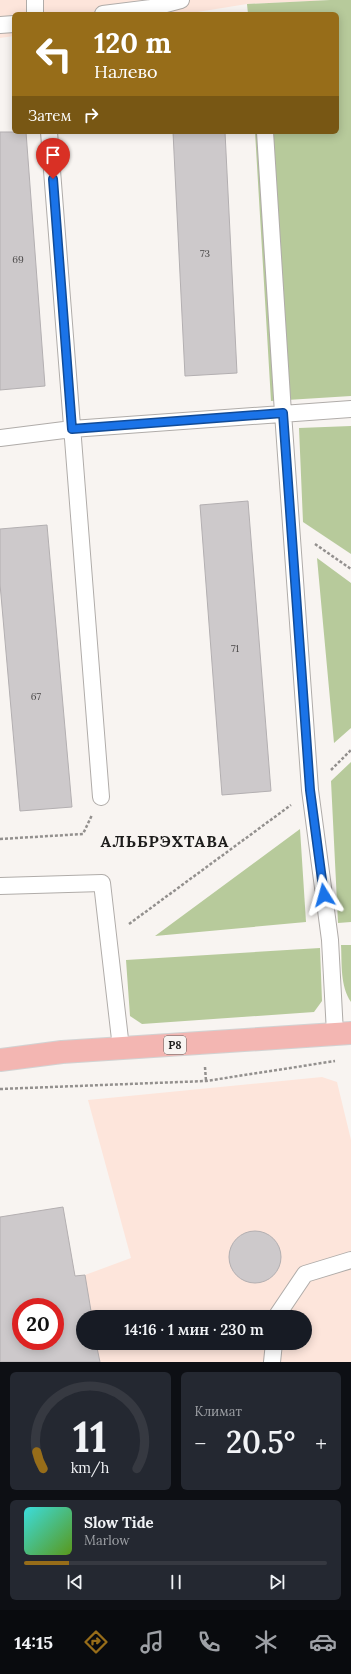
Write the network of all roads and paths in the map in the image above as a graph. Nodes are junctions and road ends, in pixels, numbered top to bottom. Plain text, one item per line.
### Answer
1 (35, 0) edge
2 (181, 0) edge
3 (35, 12) edge
4 (119, 12) edge
5 (12, 24) edge
6 (0, 25) edge
7 (49, 134) edge
8 (265, 134) edge
9 (351, 409) edge
10 (283, 413) junction
11 (72, 429) junction
12 (0, 438) edge
13 (292, 528) junction
14 (351, 569) edge
15 (351, 750) edge
16 (310, 790) junction
17 (101, 797) joint
18 (0, 839) edge
19 (0, 886) edge
20 (107, 926) junction
21 (343, 1033) edge
22 (121, 1048) junction
23 (0, 1060) edge
24 (336, 1061) dead end
25 (0, 1089) edge
26 (351, 1260) edge
27 (281, 1310) edge
28 (273, 1350) edge
29 (272, 1362) edge

1 - 3 lane
2 - 4 lane
5 - 6 lane
7 - 11 lane
8 - 10 lane
9 - 10 lane
10 - 11 lane
10 - 13 lane
11 - 12 lane
11 - 17 lane
13 - 14 path
13 - 16 lane
15 - 16 path
16 - 20 path
16 - 21 lane
17 - 18 path
19 - 20 lane
20 - 22 lane
21 - 22 main road, Р8
22 - 23 main road, Р8
24 - 25 path
26 - 27 lane
28 - 29 lane

